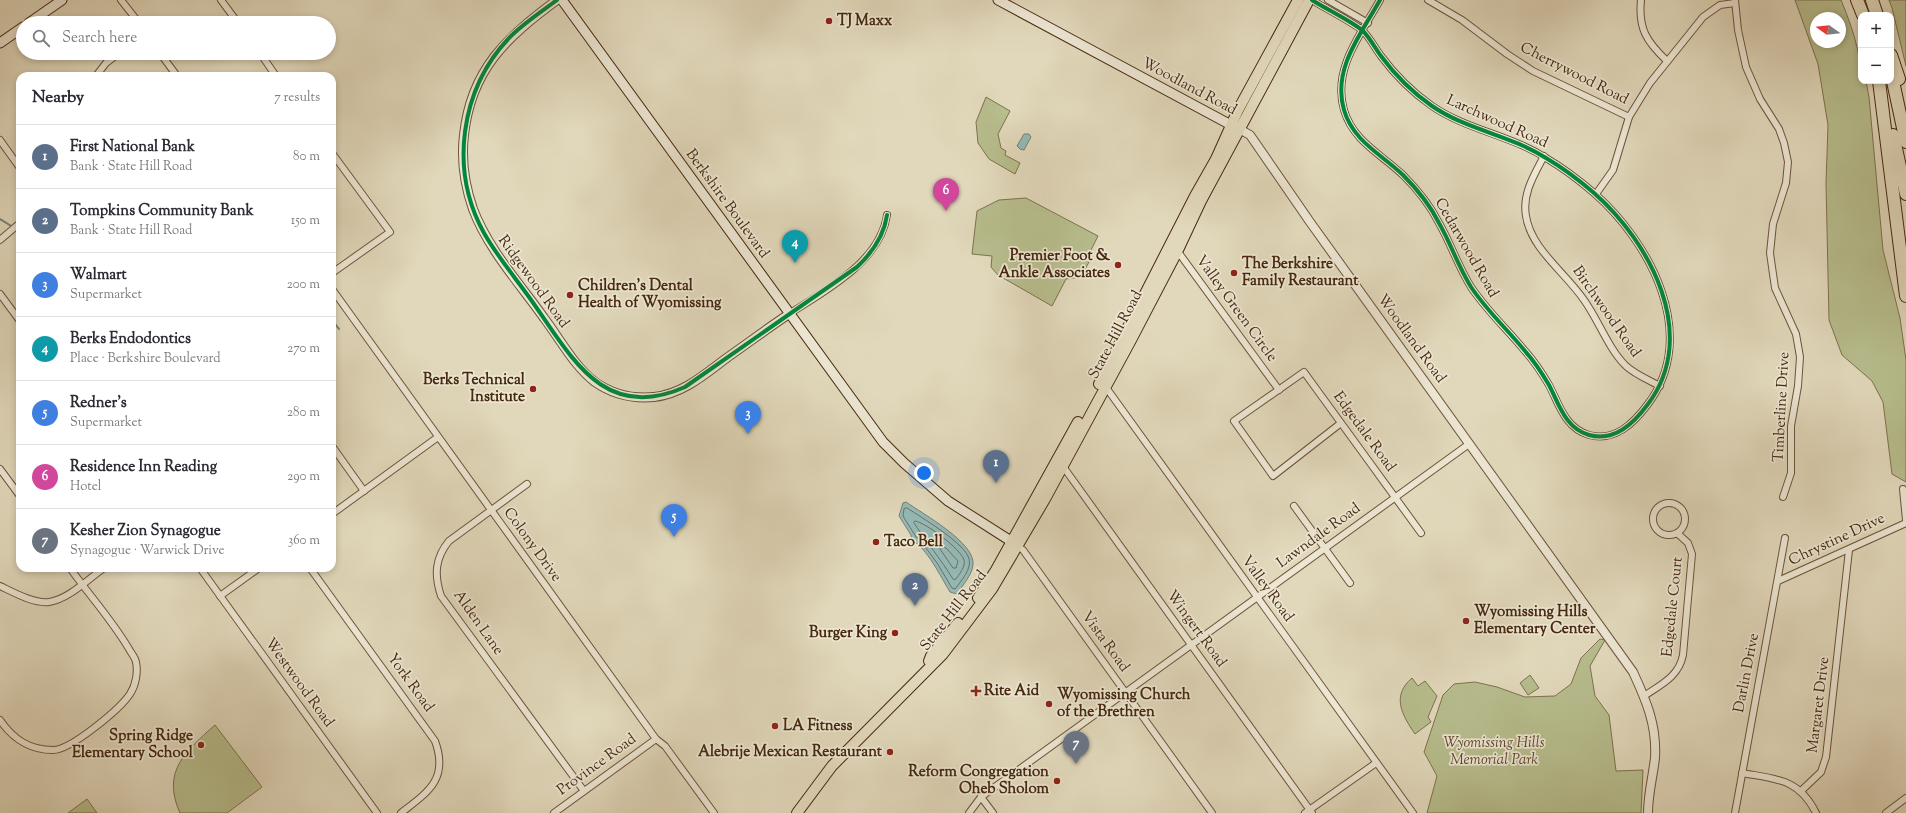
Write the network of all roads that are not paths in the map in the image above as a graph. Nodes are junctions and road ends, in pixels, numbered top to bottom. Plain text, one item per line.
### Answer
1 (62, 0) edge
2 (121, 0) edge
3 (221, 0) edge
4 (558, 0) edge
5 (562, 0) edge
6 (998, 0) edge
7 (1298, 0) edge
8 (1311, 0) edge
9 (1328, 0) edge
10 (1380, 0) edge
11 (1428, 0) edge
12 (1641, 0) edge
13 (1857, 0) edge
14 (1735, 1) edge
15 (1861, 12) edge
16 (39, 16) edge
17 (134, 16) edge
18 (233, 16) edge
19 (1365, 27) junction
20 (16, 32) edge
21 (0, 43) edge
22 (110, 60) edge
23 (165, 60) edge
24 (265, 60) edge
25 (1667, 61) junction
26 (1894, 65) edge
27 (99, 72) edge
28 (174, 72) edge
29 (273, 72) edge
30 (1880, 84) edge
31 (1881, 84) edge
32 (1894, 84) edge
33 (1906, 106) edge
34 (1629, 117) junction
35 (1236, 127) junction
36 (0, 140) edge
37 (1906, 142) edge
38 (1544, 156) junction
39 (336, 158) edge
40 (16, 162) edge
41 (1596, 194) junction
42 (1906, 194) edge
43 (887, 215) dead end
44 (16, 226) edge
45 (0, 240) edge
46 (1174, 248) junction
47 (336, 270) edge
48 (0, 294) edge
49 (336, 295) edge
50 (1906, 296) edge
51 (789, 314) junction
52 (16, 316) edge
53 (1103, 384) junction
54 (1660, 386) junction
55 (1279, 390) junction
56 (1341, 424) junction
57 (438, 437) junction
58 (1469, 444) junction
59 (336, 452) edge
60 (1060, 463) junction
61 (0, 469) edge
62 (527, 484) dead end
63 (1903, 489) dead end
64 (16, 491) edge
65 (364, 491) junction
66 (1395, 497) junction
67 (1783, 497) dead end
68 (1294, 506) dead end
69 (491, 510) junction
70 (336, 511) edge
71 (1906, 520) edge
72 (1906, 523) edge
73 (1421, 532) dead end
74 (1677, 533) junction
75 (1786, 538) dead end
76 (1015, 543) junction
77 (1324, 548) junction
78 (1849, 550) junction
79 (73, 572) edge
80 (98, 572) edge
81 (203, 572) edge
82 (253, 572) edge
83 (313, 572) edge
84 (1778, 581) junction
85 (1350, 583) dead end
86 (81, 584) junction
87 (0, 586) edge
88 (220, 596) junction
89 (1256, 596) junction
90 (1191, 644) junction
91 (1125, 691) junction
92 (1644, 696) junction
93 (0, 720) edge
94 (656, 739) junction
95 (855, 743) junction
96 (1376, 763) junction
97 (1742, 773) junction
98 (584, 791) junction
99 (1802, 792) junction
100 (981, 797) junction
101 (1906, 798) edge
102 (1309, 812) edge
103 (377, 813) edge
104 (400, 813) edge
105 (554, 813) edge
106 (714, 813) edge
107 (797, 813) edge
108 (803, 813) edge
109 (969, 813) edge
110 (992, 813) edge
111 (1212, 813) edge
112 (1413, 813) edge
113 (1648, 813) edge
114 (1735, 813) edge
115 (1816, 813) edge
116 (1886, 813) edge

1 - 16 main road
2 - 17 street
3 - 18 street
4 - 51 street, Ridgewood Road
5 - 51 main road, Berkshire Boulevard
6 - 35 main road, Woodland Road
7 - 35 main road, State Hill Road
8 - 19 street
8 - 35 main road, State Hill Road
9 - 19 street
10 - 19 street
11 - 34 street, Cherrywood Road
12 - 25 street
13 - 15 highway
14 - 25 street
14 - 67 street, Timberline Drive
19 - 38 street, Larchwood Road
19 - 54 street, Cedarwood Road
20 - 21 main road
22 - 27 street
23 - 28 street
24 - 29 street
25 - 34 street
26 - 33 highway
30 - 50 highway
31 - 42 highway
32 - 37 highway
34 - 41 street
35 - 46 main road, State Hill Road
35 - 58 street, Woodland Road
36 - 40 street
38 - 41 street, Larchwood Road
38 - 54 street, Birchwood Road
39 - 47 street
41 - 54 street, Larchwood Road
43 - 51 street
44 - 45 street
46 - 53 main road, State Hill Road
46 - 55 street, Valley Green Circle
48 - 52 street
49 - 57 street, Colony Drive
51 - 76 main road, Berkshire Boulevard
53 - 60 main road, State Hill Road
53 - 89 street, Valley Road
55 - 56 street, Edgedale Road
55 - 56 street
56 - 66 street, Edgedale Road
57 - 65 street
57 - 69 street, Colony Drive
58 - 66 street, Lawndale Road
58 - 92 street, Woodland Road
59 - 65 street
60 - 76 main road, State Hill Road
60 - 90 street, Wingert Road
61 - 64 street
62 - 69 street, Alden Lane
63 - 71 street
65 - 70 street
66 - 73 street, Edgedale Road
66 - 77 street, Lawndale Road
68 - 77 street
69 - 94 street, Colony Drive
69 - 98 street, Alden Lane
72 - 78 street, Chrystine Drive
74 - 74 street, Edgedale Court
74 - 92 street, Edgedale Court
75 - 84 street, Darlin Drive
76 - 91 street, Vista Road
76 - 95 main road, State Hill Road
77 - 85 street
77 - 89 street, Lawndale Road
78 - 84 street, Chrystine Drive
78 - 99 street, Margaret Drive
79 - 86 street
80 - 86 street
81 - 88 street, Westwood Road
82 - 88 street
83 - 104 street, York Road
84 - 97 street, Darlin Drive
86 - 87 street
86 - 93 street
88 - 103 street, Westwood Road
89 - 90 street, Lawndale Road
89 - 96 street, Valley Road
90 - 91 street, Lawndale Road
90 - 102 street, Wingert Road
91 - 100 street, Lawndale Road
91 - 111 street, Vista Road
92 - 113 street, Woodland Road
94 - 98 street, Province Road
94 - 106 street, Colony Drive
95 - 107 main road, State Hill Road
95 - 108 main road, State Hill Road
96 - 102 street
96 - 112 street, Valley Road
97 - 99 street
97 - 114 street, Darlin Drive
98 - 105 street, Province Road
99 - 115 street
100 - 109 street, Lawndale Road
100 - 110 street
101 - 116 street

